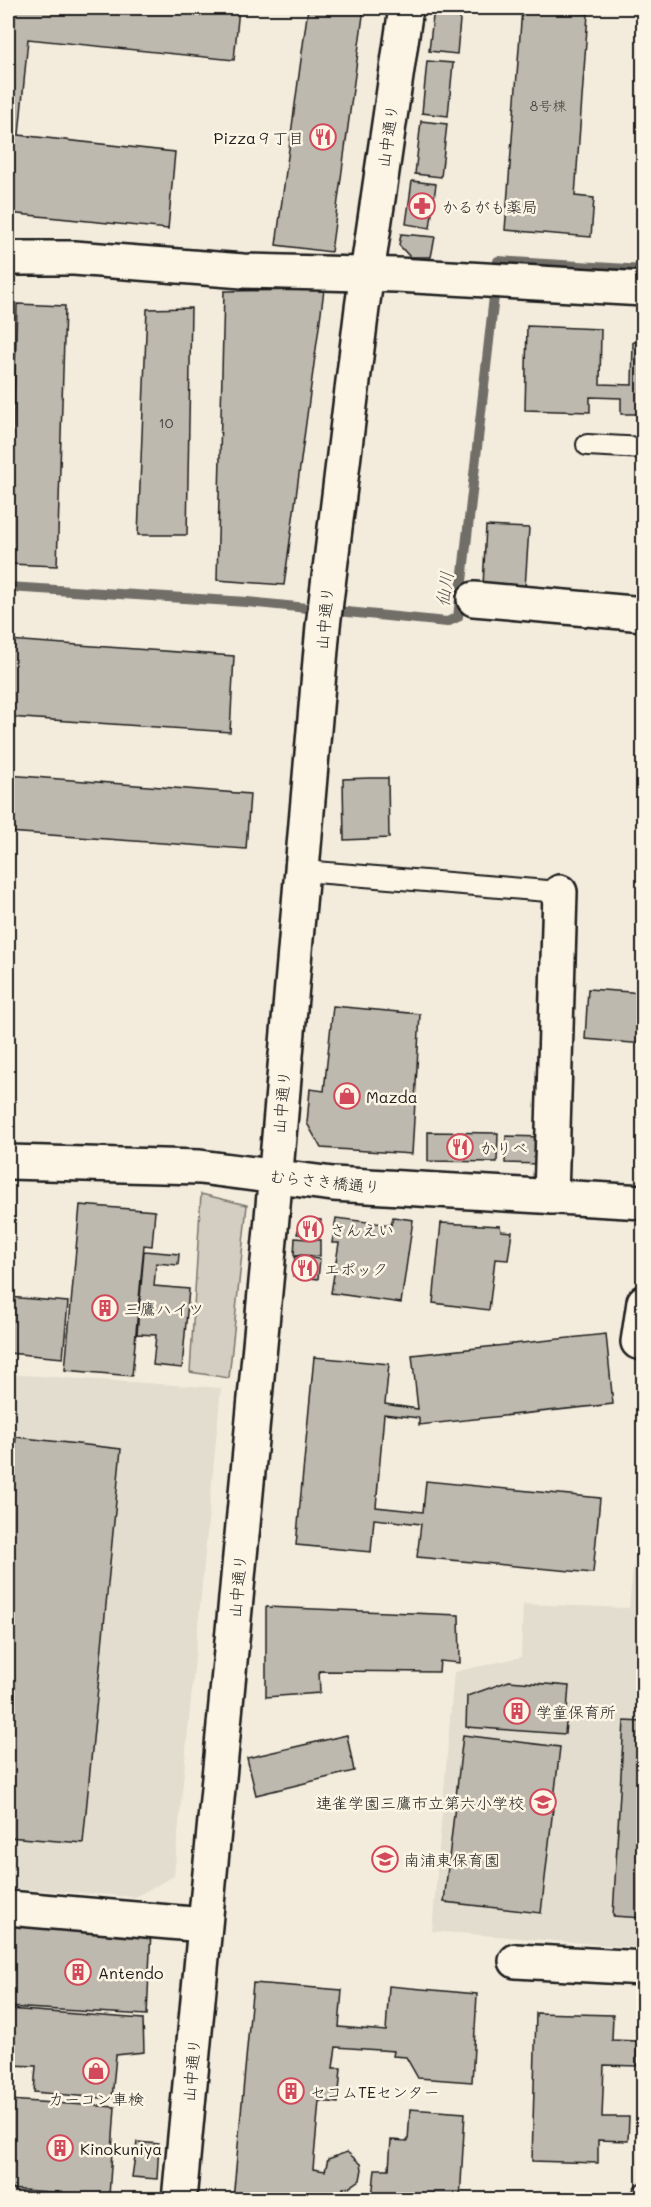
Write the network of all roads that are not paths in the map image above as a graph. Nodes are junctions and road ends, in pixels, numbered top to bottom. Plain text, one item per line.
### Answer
1 (406, 8) edge
2 (8, 258) edge
3 (367, 275) junction
4 (644, 289) edge
5 (587, 445) dead end
6 (644, 448) edge
7 (474, 599) dead end
8 (644, 614) edge
9 (303, 871) junction
10 (560, 892) joint
11 (8, 1162) edge
12 (275, 1177) junction
13 (551, 1197) junction
14 (644, 1202) edge
15 (644, 1302) edge
16 (638, 1342) dead end
17 (8, 1908) edge
18 (204, 1925) junction
19 (516, 1961) dead end
20 (644, 1968) edge
21 (644, 2193) edge
22 (179, 2199) edge
23 (643, 2199) edge

1 - 3 street, 山中通り
2 - 3 street
3 - 4 street
3 - 9 street, 山中通り
5 - 6 lane
7 - 8 street
9 - 10 lane
9 - 12 street, 山中通り
10 - 13 street
11 - 12 street, むらさき橋通り
12 - 13 street, むらさき橋通り
12 - 18 street, 山中通り
13 - 14 street, むらさき橋通り
15 - 16 street
17 - 18 street
18 - 22 street, 山中通り
19 - 20 street
21 - 23 lane

